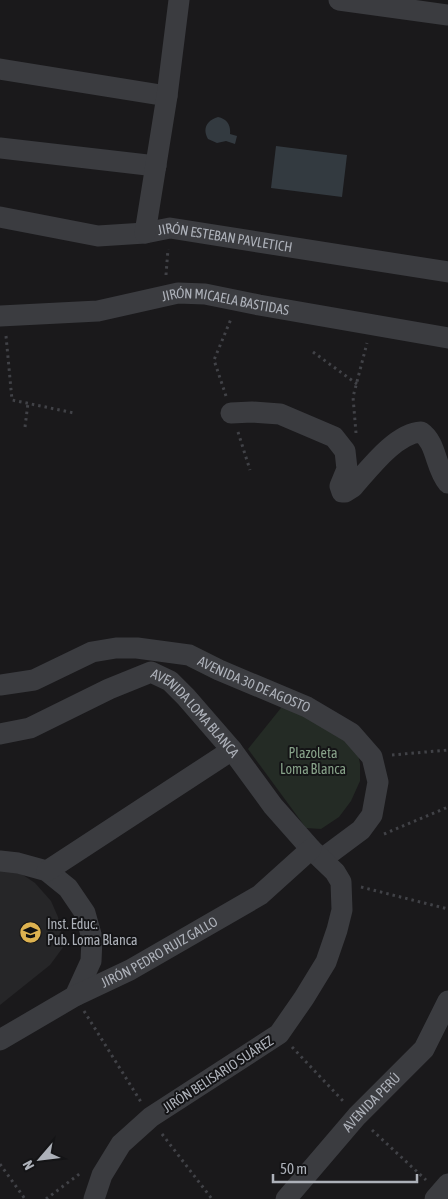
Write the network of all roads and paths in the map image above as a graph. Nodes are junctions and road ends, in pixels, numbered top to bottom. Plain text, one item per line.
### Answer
1 (180, 0) edge
2 (339, 0) edge
3 (448, 15) edge
4 (0, 69) edge
5 (167, 96) junction
6 (0, 148) edge
7 (156, 166) junction
8 (0, 217) edge
9 (170, 228) junction
10 (145, 233) junction
11 (448, 272) edge
12 (166, 280) dead end
13 (238, 301) junction
14 (2, 315) edge
15 (372, 326) junction
16 (448, 338) edge
17 (313, 352) dead end
18 (357, 384) junction
19 (28, 403) junction
20 (74, 413) dead end
21 (231, 413) junction
22 (25, 427) dead end
23 (357, 442) dead end
24 (250, 470) dead end
25 (448, 483) edge
26 (0, 686) edge
27 (0, 734) edge
28 (232, 750) junction
29 (448, 750) edge
30 (372, 757) junction
31 (316, 854) junction
32 (0, 861) edge
33 (47, 871) junction
34 (341, 882) junction
35 (448, 909) edge
36 (75, 996) junction
37 (448, 1001) edge
38 (279, 1034) junction
39 (0, 1040) edge
40 (357, 1116) junction
41 (0, 1164) edge
42 (441, 1192) edge
43 (25, 1199) edge
44 (94, 1199) edge
45 (286, 1199) edge

1 - 5 street
2 - 3 street
4 - 5 street
5 - 7 street
6 - 7 street
7 - 10 street
8 - 10 street, JIRÓN ESTEBAN PAVLETICH
9 - 10 street, JIRÓN ESTEBAN PAVLETICH
9 - 11 street, JIRÓN ESTEBAN PAVLETICH
9 - 12 path
13 - 14 street, JIRÓN MICAELA BASTIDAS
13 - 15 street, JIRÓN MICAELA BASTIDAS
13 - 21 path
14 - 19 path
15 - 16 street, JIRÓN MICAELA BASTIDAS
15 - 18 path
17 - 18 path
18 - 23 path
19 - 20 path
19 - 22 path
21 - 24 path
21 - 25 street
26 - 30 street, AVENIDA 30 DE AGOSTO
27 - 28 street, AVENIDA LOMA BLANCA
28 - 31 street, AVENIDA LOMA BLANCA
28 - 33 street
29 - 30 path
30 - 31 street, AVENIDA 30 DE AGOSTO
31 - 34 street
31 - 36 street, JIRÓN PEDRO RUIZ GALLO
32 - 33 street
33 - 36 street
34 - 35 path
34 - 38 street, JIRÓN BELISARIO SUÁREZ
36 - 39 street, JIRÓN PEDRO RUIZ GALLO
37 - 40 street, AVENIDA PERÚ
38 - 40 path
38 - 44 street, JIRÓN BELISARIO SUÁREZ
40 - 42 path
40 - 45 street, AVENIDA PERÚ
41 - 43 path

